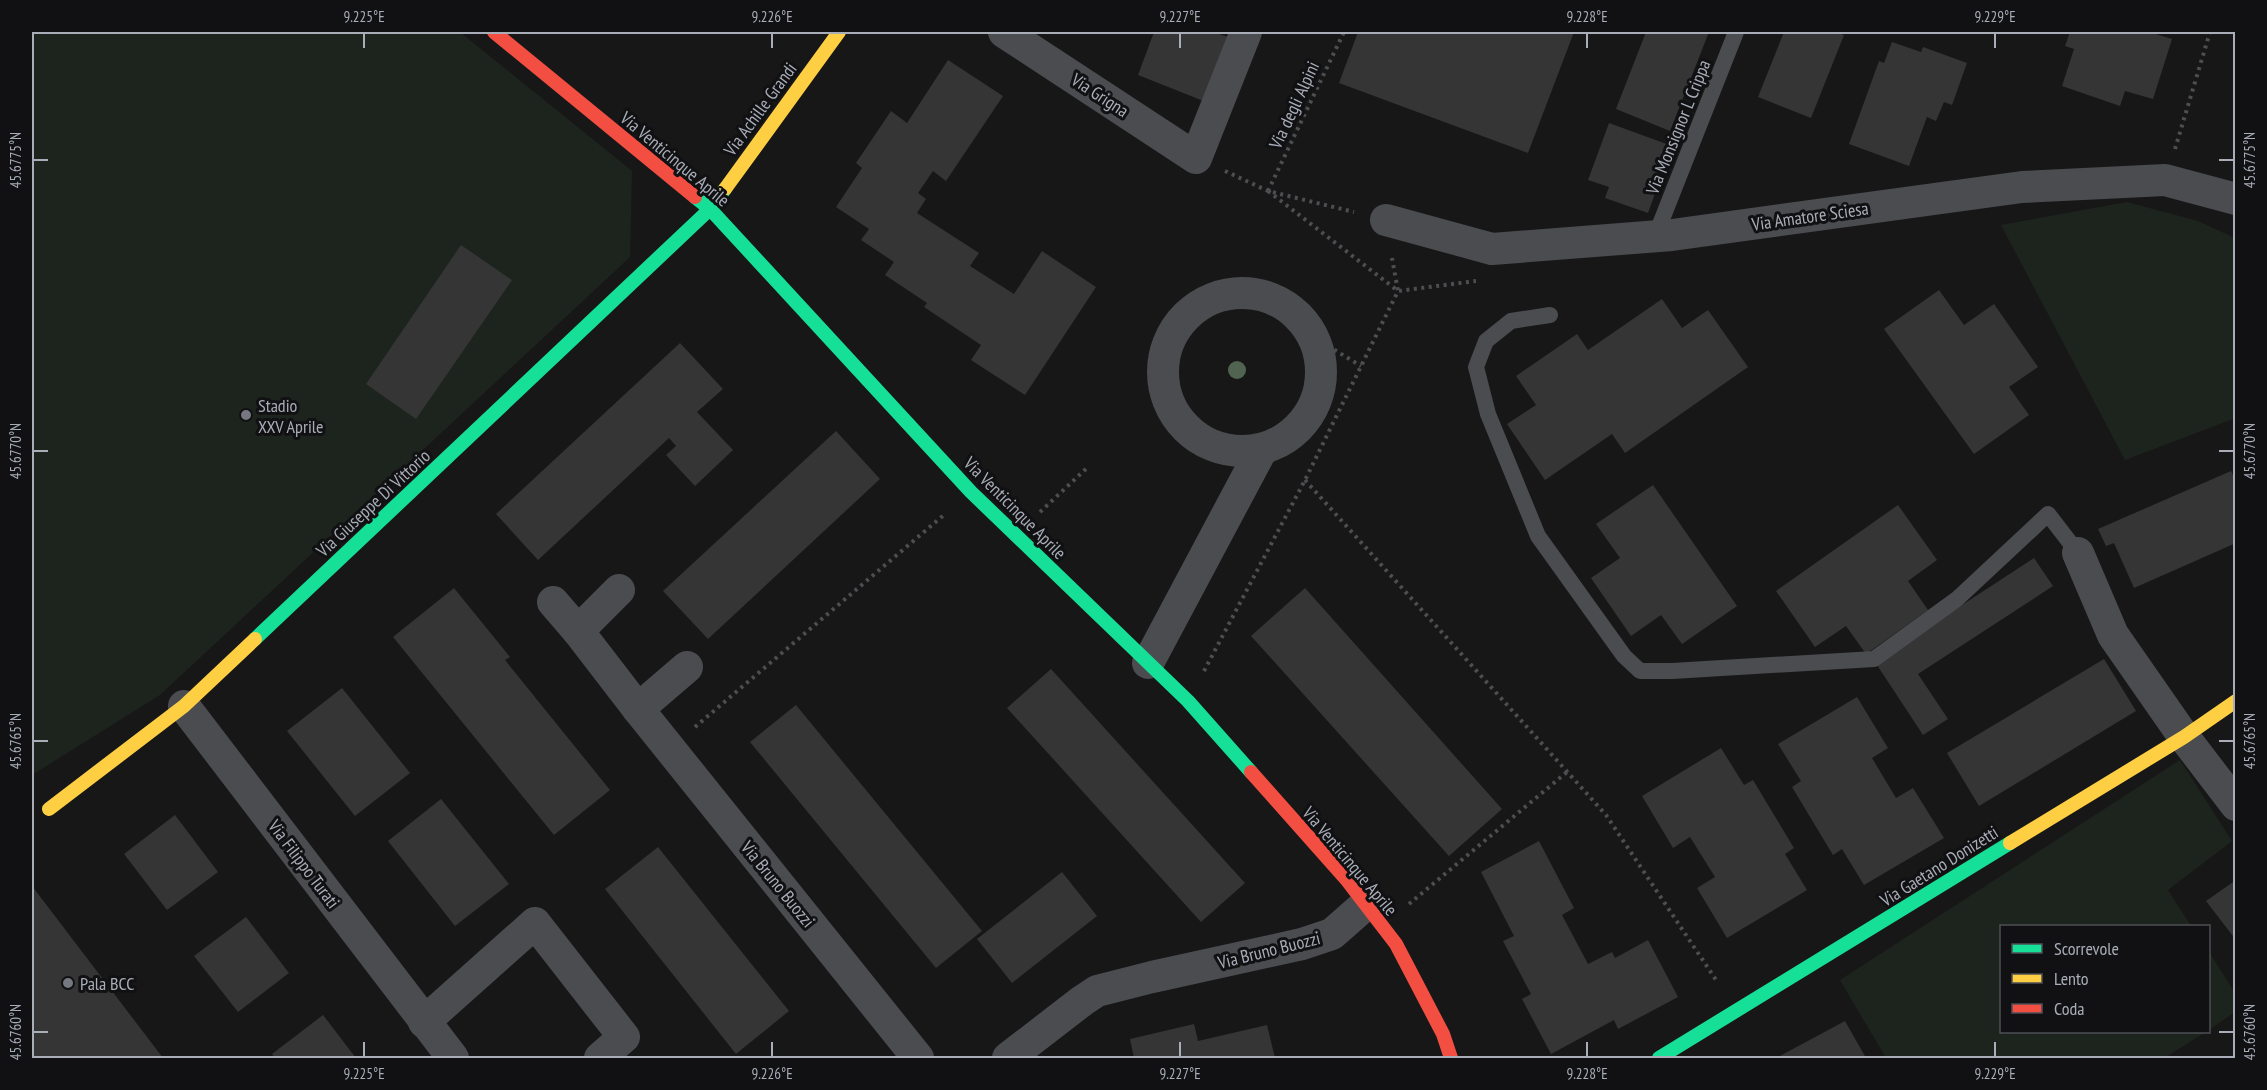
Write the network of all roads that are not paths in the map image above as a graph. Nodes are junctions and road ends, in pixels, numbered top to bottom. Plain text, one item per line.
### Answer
1 (494, 32) edge
2 (839, 32) edge
3 (1004, 32) edge
4 (1246, 32) edge
5 (1736, 32) edge
6 (2235, 199) edge
7 (710, 209) junction
8 (1386, 220) road end
9 (1655, 237) junction
10 (1550, 315) dead end
11 (1262, 449) junction
12 (2078, 553) joint
13 (619, 590) dead end
14 (553, 602) dead end
15 (578, 631) junction
16 (1148, 663) junction
17 (687, 667) dead end
18 (2235, 701) edge
19 (184, 706) junction
20 (638, 709) junction
21 (2184, 737) junction
22 (2235, 805) edge
23 (49, 809) dead end
24 (1374, 916) junction
25 (424, 1022) junction
26 (453, 1059) edge
27 (600, 1059) edge
28 (918, 1059) edge
29 (1008, 1059) edge
30 (1451, 1059) edge
31 (1659, 1059) edge

1 - 7 street, Via Venticinque Aprile
2 - 7 street, Via Achille Grandi
3 - 4 street, Via Grigna
5 - 9 lane, Via Monsignor L Crippa
6 - 9 street, Via Amatore Sciesa
7 - 16 street, Via Venticinque Aprile
7 - 19 street, Via Giuseppe Di Vittorio
8 - 9 street, Via Amatore Sciesa
10 - 12 lane
11 - 11 street
11 - 16 street
12 - 21 street
13 - 15 street
14 - 15 street, Via Bruno Buozzi
15 - 20 street, Via Bruno Buozzi
16 - 24 street, Via Venticinque Aprile
17 - 20 street
18 - 21 street, Via Gaetano Donizetti
19 - 23 street, Via Giuseppe Di Vittorio
19 - 25 street, Via Filippo Turati
20 - 28 street, Via Bruno Buozzi
21 - 22 street
21 - 31 street, Via Gaetano Donizetti
24 - 29 street, Via Bruno Buozzi
24 - 30 street, Via Venticinque Aprile
25 - 26 street, Via Filippo Turati
25 - 27 street

